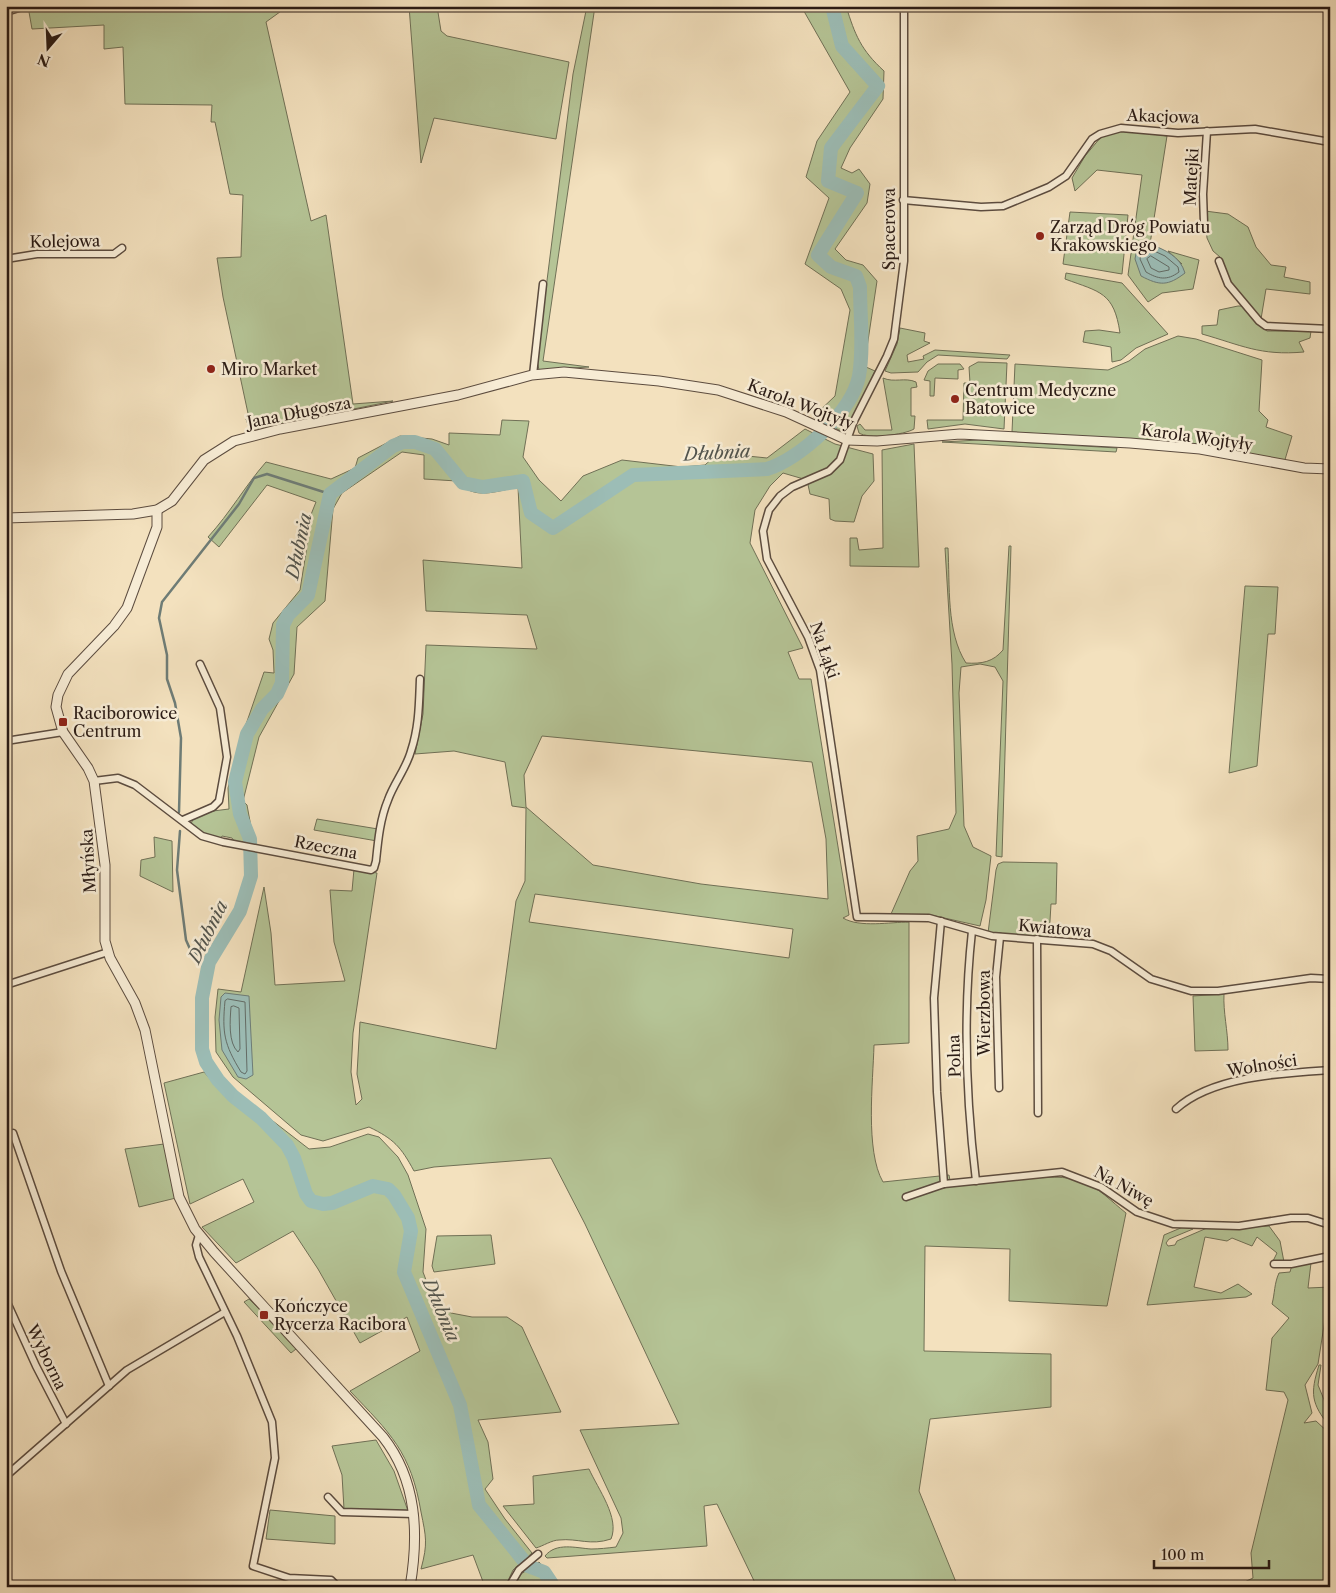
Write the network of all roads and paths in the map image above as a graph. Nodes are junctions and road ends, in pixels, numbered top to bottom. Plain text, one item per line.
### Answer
1 (25, 6) edge
2 (904, 6) edge
3 (6, 12) edge
4 (1207, 131) junction
5 (1330, 142) edge
6 (903, 200) junction
7 (1204, 223) dead end
8 (122, 248) dead end
9 (6, 259) edge
10 (1218, 260) dead end
11 (543, 284) dead end
12 (1330, 329) edge
13 (532, 375) junction
14 (847, 440) junction
15 (1330, 469) edge
16 (157, 510) junction
17 (6, 518) edge
18 (200, 664) dead end
19 (420, 679) dead end
20 (63, 732) junction
21 (6, 741) edge
22 (94, 781) junction
23 (183, 820) junction
24 (857, 917) joint
25 (941, 921) junction
26 (972, 931) junction
27 (1000, 937) junction
28 (1037, 939) junction
29 (108, 952) junction
30 (1330, 979) edge
31 (6, 985) edge
32 (1330, 1070) edge
33 (999, 1088) dead end
34 (1176, 1109) dead end
35 (1038, 1114) dead end
36 (13, 1133) dead end
37 (976, 1181) junction
38 (944, 1184) junction
39 (906, 1198) dead end
40 (1330, 1226) edge
41 (199, 1235) junction
42 (1330, 1256) edge
43 (1274, 1264) dead end
44 (6, 1300) edge
45 (225, 1312) junction
46 (109, 1386) junction
47 (66, 1424) junction
48 (6, 1476) edge
49 (328, 1497) dead end
50 (414, 1514) junction
51 (538, 1554) dead end
52 (338, 1587) edge
53 (410, 1587) edge
54 (509, 1587) edge

1 - 3 street
2 - 6 street, Spacerowa
4 - 5 street, Akacjowa
4 - 6 street, Akacjowa
4 - 7 street, Matejki
6 - 14 street, Spacerowa
8 - 9 street, Kolejowa
10 - 12 street
11 - 13 street
13 - 14 street, Karola Wojtyły
13 - 16 street, Jana Długosza
14 - 15 street, Karola Wojtyły
14 - 24 street, Na Łąki
16 - 17 street, Jana Długosza
16 - 20 street, Młyńska
18 - 23 street
19 - 23 street, Rzeczna
20 - 21 street
20 - 22 street, Młyńska
22 - 23 street, Rzeczna
22 - 29 street, Młyńska
24 - 25 street, Kwiatowa
25 - 26 street, Kwiatowa
25 - 38 street
26 - 27 street, Kwiatowa
26 - 37 street, Polna
27 - 28 street, Kwiatowa
27 - 33 street, Wierzbowa
28 - 30 street, Kwiatowa
28 - 35 street
29 - 31 street
29 - 41 street, Młyńska
32 - 34 street, Wolności
36 - 46 street
37 - 38 street, Na Niwę
37 - 40 street, Na Niwę
38 - 39 street, Na Niwę
41 - 45 street
41 - 50 street, Młyńska
42 - 43 street
44 - 47 street, Wyborna
45 - 46 street
45 - 52 street
46 - 47 street
47 - 48 street
49 - 50 street
50 - 53 street, Młyńska
51 - 54 street

